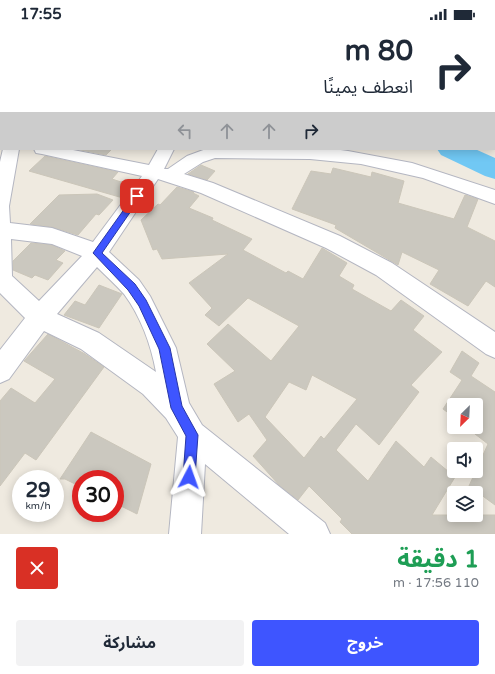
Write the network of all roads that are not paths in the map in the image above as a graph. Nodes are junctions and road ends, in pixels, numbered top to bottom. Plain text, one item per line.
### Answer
1 (11, 150) edge
2 (47, 150) edge
3 (166, 150) edge
4 (162, 174) junction
5 (495, 197) edge
6 (1, 230) edge
7 (97, 253) junction
8 (0, 279) edge
9 (40, 317) junction
10 (495, 346) edge
11 (0, 370) edge
12 (176, 408) junction
13 (192, 435) junction
14 (185, 534) edge
15 (314, 534) edge

1 - 6 street
2 - 4 street
3 - 4 street
4 - 5 street
4 - 7 street
4 - 10 street
6 - 7 street
6 - 8 street
7 - 9 street
7 - 12 street
8 - 9 street
9 - 11 street
9 - 12 street
12 - 13 street
13 - 14 street
13 - 15 street

